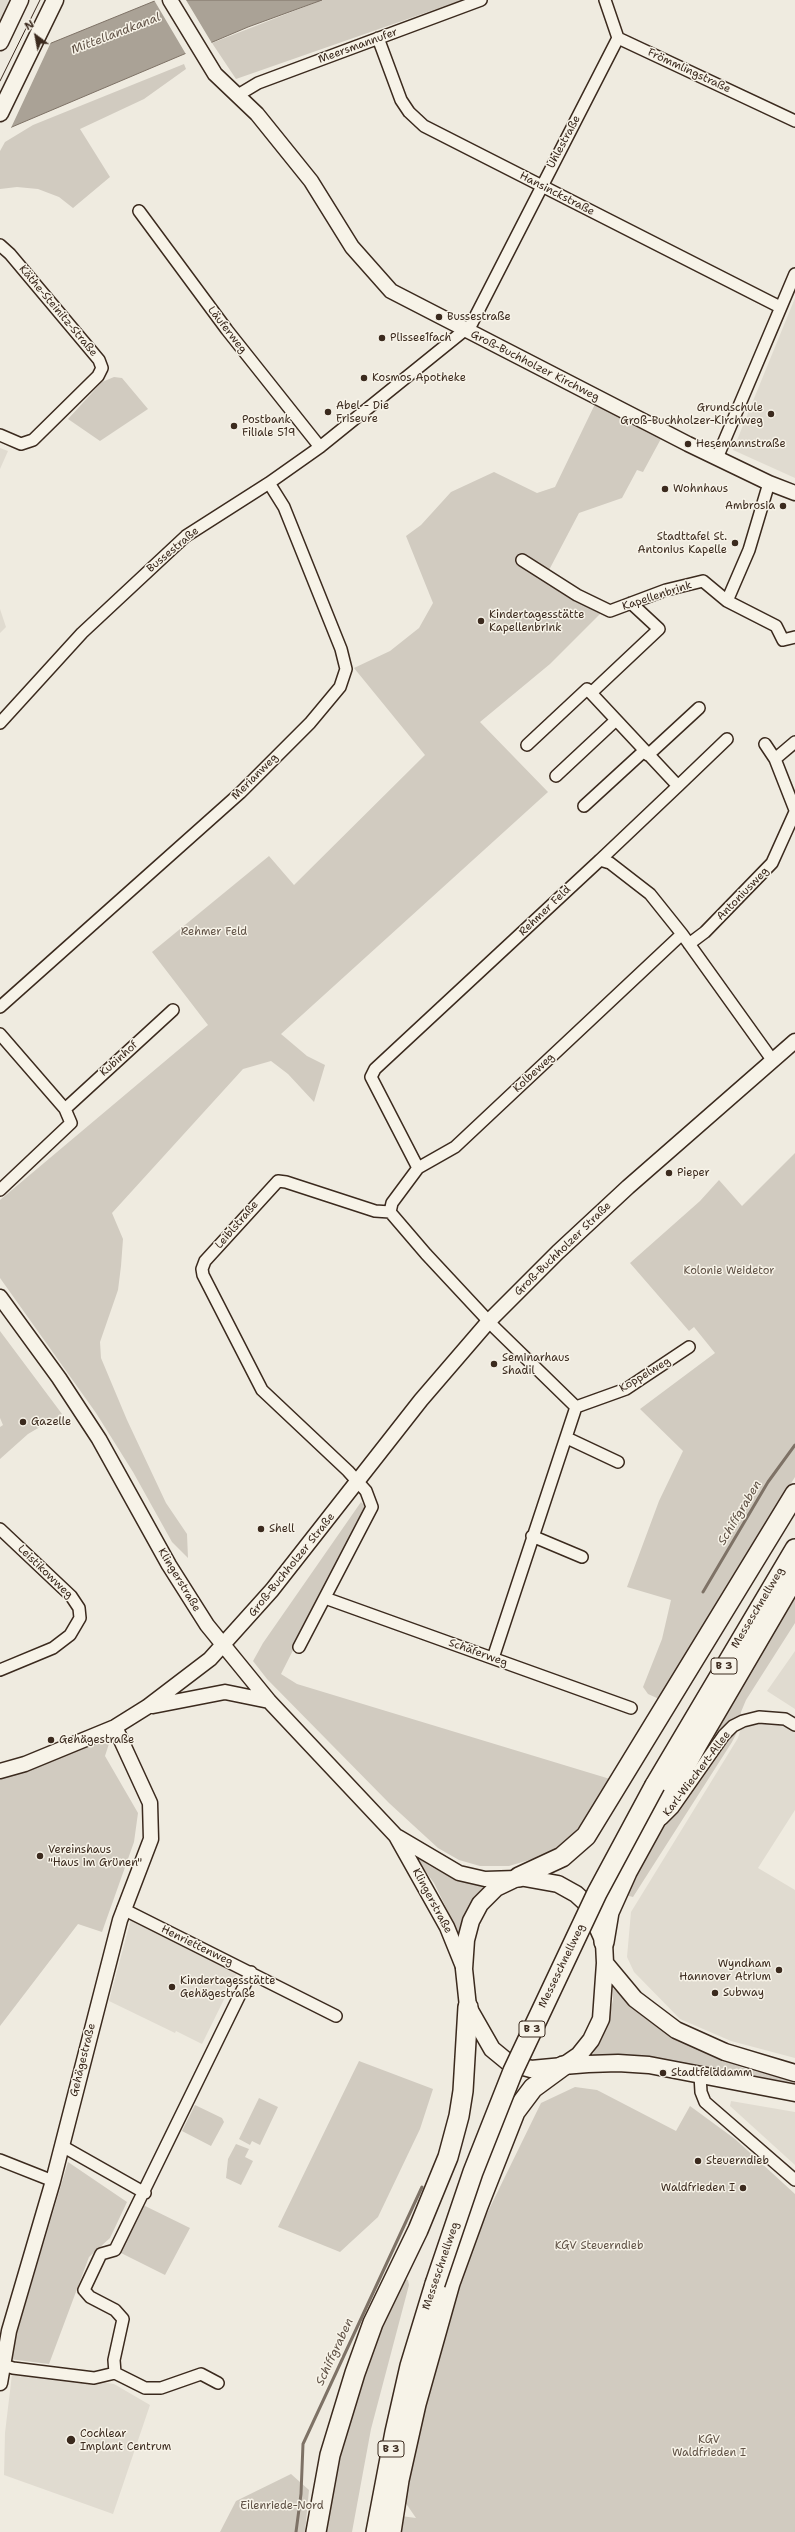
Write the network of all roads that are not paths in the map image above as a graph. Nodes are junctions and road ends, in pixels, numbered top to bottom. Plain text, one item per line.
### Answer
1 (20, 0) edge
2 (55, 0) edge
3 (170, 0) edge
4 (481, 0) edge
5 (605, 0) edge
6 (378, 38) junction
7 (618, 38) junction
8 (0, 42) edge
9 (238, 95) junction
10 (0, 113) edge
11 (795, 121) edge
12 (541, 186) junction
13 (139, 211) dead end
14 (0, 245) edge
15 (795, 274) edge
16 (780, 307) junction
17 (465, 330) junction
18 (0, 434) edge
19 (320, 447) junction
20 (717, 458) junction
21 (269, 483) junction
22 (769, 483) junction
23 (795, 493) edge
24 (522, 560) dead end
25 (727, 601) junction
26 (631, 603) junction
27 (795, 637) edge
28 (591, 693) junction
29 (699, 708) dead end
30 (616, 720) junction
31 (0, 723) edge
32 (727, 739) dead end
33 (795, 742) edge
34 (765, 744) dead end
35 (527, 745) dead end
36 (646, 753) junction
37 (775, 759) junction
38 (556, 776) dead end
39 (678, 786) junction
40 (584, 806) dead end
41 (795, 811) edge
42 (600, 860) junction
43 (682, 934) junction
44 (689, 944) junction
45 (0, 1007) edge
46 (173, 1010) dead end
47 (0, 1034) edge
48 (795, 1042) edge
49 (773, 1061) junction
50 (65, 1109) junction
51 (418, 1168) junction
52 (0, 1190) edge
53 (390, 1212) junction
54 (0, 1297) edge
55 (489, 1321) junction
56 (689, 1347) dead end
57 (576, 1407) junction
58 (567, 1438) junction
59 (618, 1462) dead end
60 (359, 1482) junction
61 (795, 1494) edge
62 (0, 1529) edge
63 (532, 1536) junction
64 (795, 1549) edge
65 (582, 1557) dead end
66 (795, 1577) edge
67 (325, 1598) junction
68 (223, 1645) junction
69 (298, 1648) dead end
70 (493, 1658) junction
71 (0, 1670) edge
72 (269, 1701) junction
73 (147, 1707) junction
74 (631, 1708) dead end
75 (795, 1725) edge
76 (115, 1726) junction
77 (0, 1771) edge
78 (648, 1834) junction
79 (396, 1836) junction
80 (519, 1878) junction
81 (123, 1909) junction
82 (604, 1942) junction
83 (606, 1963) junction
84 (464, 1969) junction
85 (251, 1972) junction
86 (468, 2007) junction
87 (336, 2016) dead end
88 (563, 2066) junction
89 (795, 2073) edge
90 (700, 2076) junction
91 (795, 2093) edge
92 (62, 2146) junction
93 (0, 2160) edge
94 (795, 2180) edge
95 (53, 2181) junction
96 (145, 2193) junction
97 (1, 2364) edge
98 (115, 2373) junction
99 (0, 2383) edge
100 (218, 2383) dead end
101 (316, 2532) edge
102 (376, 2532) edge
103 (391, 2532) edge

1 - 8 main road
2 - 10 main road
3 - 9 street, Groß-Buchholzer Kirchweg
4 - 6 street, Meersmannufer
5 - 7 street
6 - 9 street, Meersmannufer
6 - 12 street, Hansinckstraße
7 - 11 street, Frömmlingstraße
7 - 12 street, Uhlestraße
9 - 17 street, Groß-Buchholzer Kirchweg
12 - 16 street, Hansinckstraße
12 - 17 street, Uhlestraße
13 - 19 street, Läuferweg
14 - 18 street, Käthe-Steinitz-Straße
15 - 16 street
16 - 20 street
17 - 19 street, Bussestraße
17 - 20 street, Groß-Buchholzer Kirchweg
19 - 21 street, Bussestraße
20 - 22 street, Groß-Buchholzer Kirchweg
21 - 31 street, Bussestraße
21 - 45 street, Merianweg
22 - 23 street, Groß-Buchholzer Kirchweg
22 - 25 street
24 - 26 street, Kapellenbrink
25 - 26 street, Kapellenbrink
25 - 27 street, Kapellenbrink
26 - 28 street
28 - 30 street
28 - 35 street
29 - 36 street
30 - 36 street
30 - 38 street
32 - 39 street
33 - 37 street
34 - 37 street, Antoniusweg
36 - 39 street
36 - 40 street
37 - 41 street, Antoniusweg
39 - 42 street
41 - 44 street, Antoniusweg
42 - 43 street
42 - 51 street, Rehmer Feld
43 - 44 street
43 - 51 street, Kolbeweg
44 - 49 street
46 - 50 street, Kubinhof
47 - 50 street
48 - 49 street, Groß-Buchholzer Straße
49 - 55 street, Groß-Buchholzer Straße
50 - 52 street
51 - 53 street, Kolbeweg
53 - 55 street
53 - 60 street, Leiblstraße
54 - 68 street, Klingerstraße
55 - 57 street
55 - 60 street, Groß-Buchholzer Straße
56 - 57 street, Koppelweg
57 - 58 street
58 - 59 street
58 - 63 street
60 - 67 street
60 - 68 street, Groß-Buchholzer Straße
61 - 80 highway
62 - 71 street, Leistikowweg
63 - 65 street
63 - 70 street
64 - 102 highway, Messeschnellweg / B 3, bridge
66 - 78 highway
67 - 69 street
67 - 70 street, Schäferweg
68 - 72 street, Klingerstraße
68 - 73 street, Groß-Buchholzer Straße
70 - 74 street, Schäferweg
72 - 73 street
72 - 79 street, Klingerstraße
73 - 76 street
75 - 78 street, Karl-Wiechert-Allee
76 - 77 street
76 - 81 street, Gehägestraße
78 - 82 highway
79 - 80 street, Klingerstraße
79 - 84 street, Klingerstraße
80 - 82 main road
80 - 84 main road
81 - 85 street, Henriettenweg
81 - 92 street, Gehägestraße
82 - 83 main road
83 - 88 main road
83 - 89 main road
84 - 86 main road
85 - 87 street, Henriettenweg
85 - 96 street
86 - 88 main road
86 - 101 highway
88 - 90 main road
88 - 103 highway
90 - 91 main road
90 - 94 street
92 - 95 street, Gehägestraße
92 - 96 street
93 - 95 street
95 - 97 street, Gehägestraße
96 - 98 street
97 - 98 street
97 - 99 street, Gehägestraße
98 - 100 street

